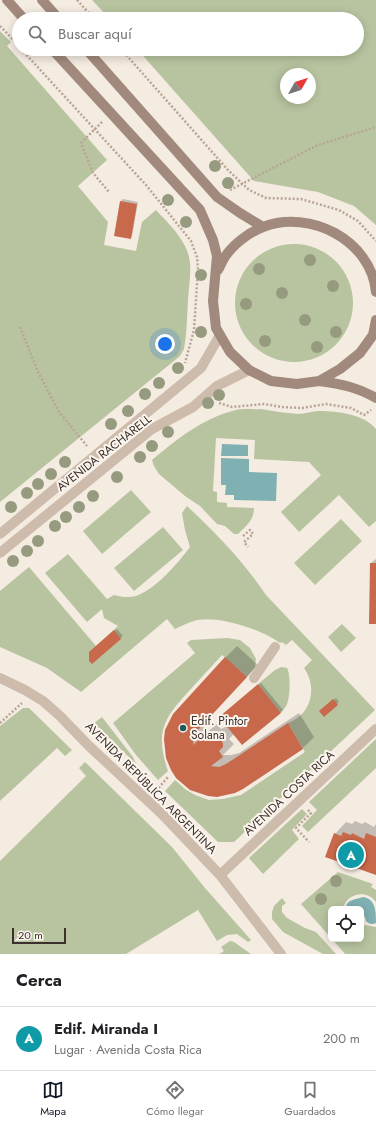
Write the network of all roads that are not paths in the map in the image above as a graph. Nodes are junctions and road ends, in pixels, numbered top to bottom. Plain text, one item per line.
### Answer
1 (7, 0) edge
2 (42, 0) edge
3 (18, 12) edge
4 (53, 12) edge
5 (58, 56) edge
6 (92, 56) edge
7 (263, 227) junction
8 (216, 274) junction
9 (376, 292) edge
10 (376, 320) edge
11 (220, 335) junction
12 (249, 370) junction
13 (320, 381) junction
14 (376, 398) edge
15 (0, 534) edge
16 (0, 553) edge
17 (274, 647) dead end
18 (0, 678) edge
19 (254, 678) dead end
20 (376, 729) edge
21 (220, 876) junction
22 (281, 954) edge

1 - 3 main road
2 - 4 main road
5 - 8 main road
6 - 7 main road
7 - 8 main road
7 - 9 main road
8 - 11 main road
10 - 13 main road
11 - 12 main road
11 - 15 street, AVENIDA RACHARELL
12 - 13 main road
12 - 16 street, AVENIDA RACHARELL
13 - 14 main road
17 - 19 street
18 - 21 street, AVENIDA REPÚBLICA ARGENTINA
20 - 21 street, AVENIDA COSTA RICA
21 - 22 street, AVENIDA REPÚBLICA ARGENTINA

